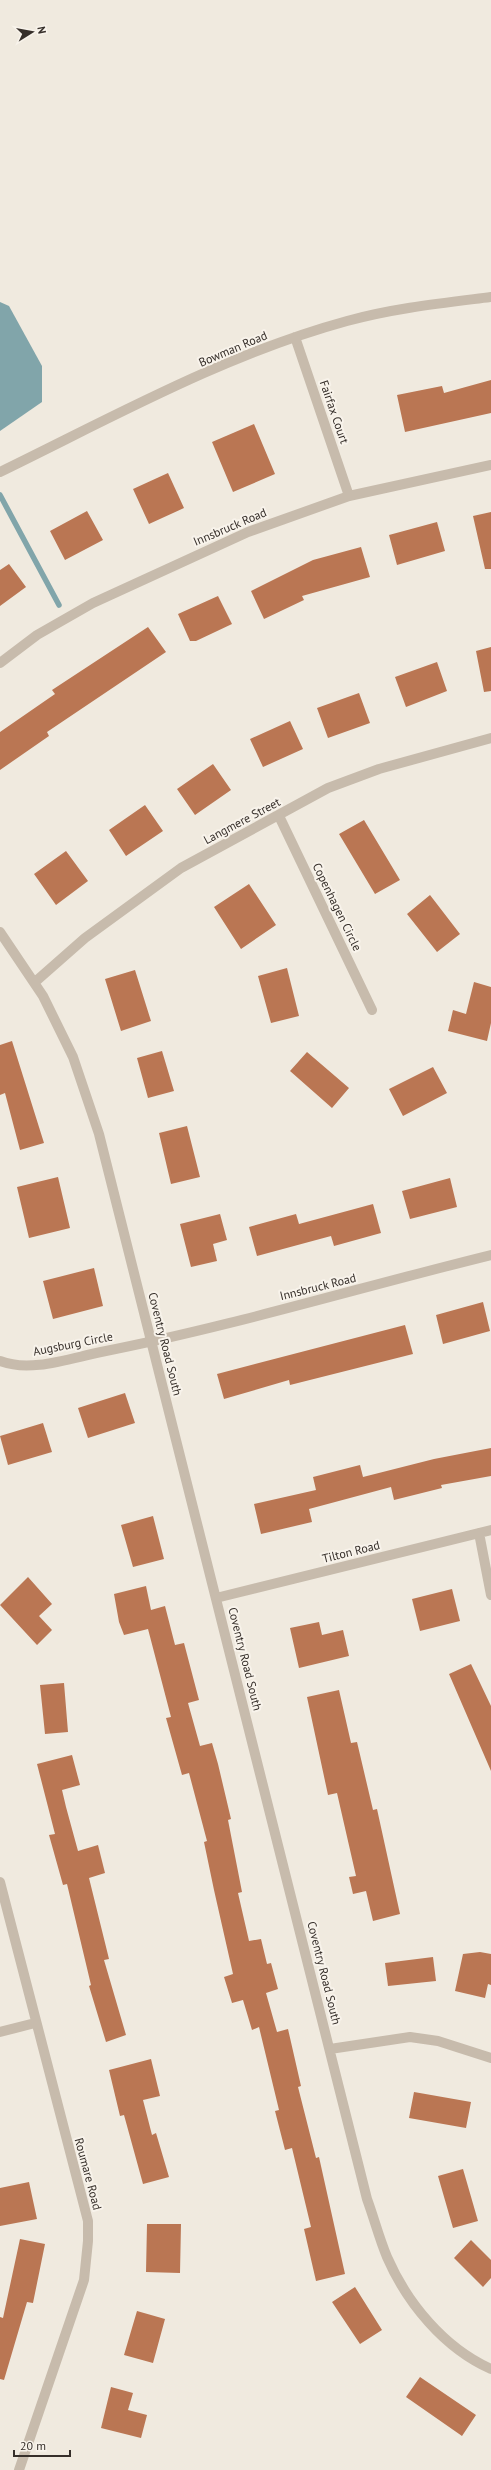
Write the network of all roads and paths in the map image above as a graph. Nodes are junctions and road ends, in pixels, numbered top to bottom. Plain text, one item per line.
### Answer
1 (491, 297) edge
2 (295, 337) junction
3 (491, 464) edge
4 (0, 472) edge
5 (349, 496) junction
6 (0, 663) edge
7 (491, 738) edge
8 (279, 816) junction
9 (0, 932) edge
10 (35, 982) junction
11 (372, 1010) dead end
12 (491, 1255) edge
13 (151, 1342) junction
14 (0, 1361) edge
15 (491, 1530) edge
16 (479, 1533) junction
17 (491, 1595) edge
18 (216, 1598) junction
19 (0, 1882) edge
20 (35, 2023) junction
21 (0, 2032) edge
22 (330, 2049) junction
23 (491, 2058) edge
24 (491, 2369) edge
25 (20, 2470) edge

1 - 2 street, Bowman Road
2 - 4 street, Bowman Road
2 - 5 street, Fairfax Court
3 - 5 street, Innsbruck Road
5 - 6 street, Innsbruck Road
7 - 8 street, Langmere Street
8 - 10 street, Langmere Street
8 - 11 street, Copenhagen Circle
9 - 10 street, Coventry Road South
10 - 13 street, Coventry Road South
12 - 13 street, Innsbruck Road
13 - 14 street, Augsburg Circle
13 - 18 street, Coventry Road South
15 - 16 street, Tilton Road
16 - 17 street
16 - 18 street, Tilton Road
18 - 22 street, Coventry Road South
19 - 20 street, Roumare Road
20 - 21 street
20 - 25 street, Roumare Road
22 - 23 street
22 - 24 street, Coventry Road South

